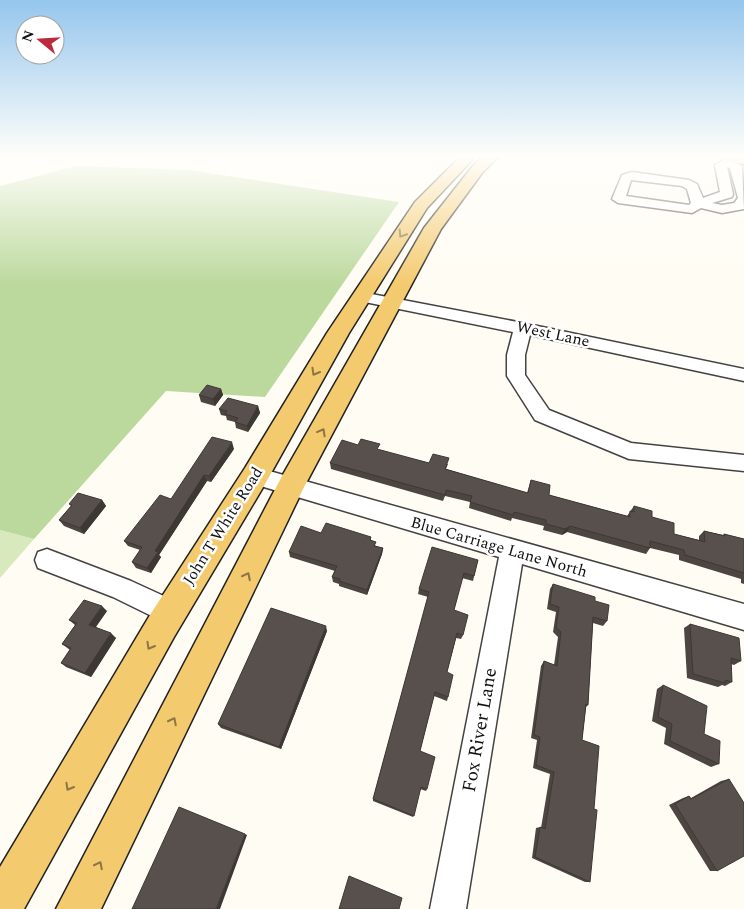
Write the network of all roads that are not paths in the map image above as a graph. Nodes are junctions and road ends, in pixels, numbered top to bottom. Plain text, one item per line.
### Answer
1 (425, 200) edge
2 (454, 200) edge
3 (629, 200) edge
4 (699, 200) edge
5 (742, 200) edge
6 (701, 204) junction
7 (361, 297) junction
8 (393, 303) junction
9 (523, 328) junction
10 (744, 375) edge
11 (744, 463) edge
12 (255, 476) junction
13 (291, 486) junction
14 (512, 551) junction
15 (47, 560) dead end
16 (170, 612) junction
17 (744, 617) edge
18 (0, 909) edge
19 (78, 909) edge
20 (448, 909) edge

1 -> 7 main road, John T White Road
2 - 8 main road
3 - 6 street
4 - 6 street
5 - 6 street
7 - 8 street, West Lane
7 -> 12 main road, John T White Road
8 - 9 street, West Lane
13 -> 8 main road
9 - 10 street, West Lane
9 - 11 street
12 - 13 street, Blue Carriage Lane North
12 - 16 main road, John T White Road
13 - 14 street, Blue Carriage Lane North
19 -> 13 main road
14 - 17 street, Blue Carriage Lane North
14 - 20 street, Fox River Lane
15 - 16 street
16 -> 18 main road, John T White Road

